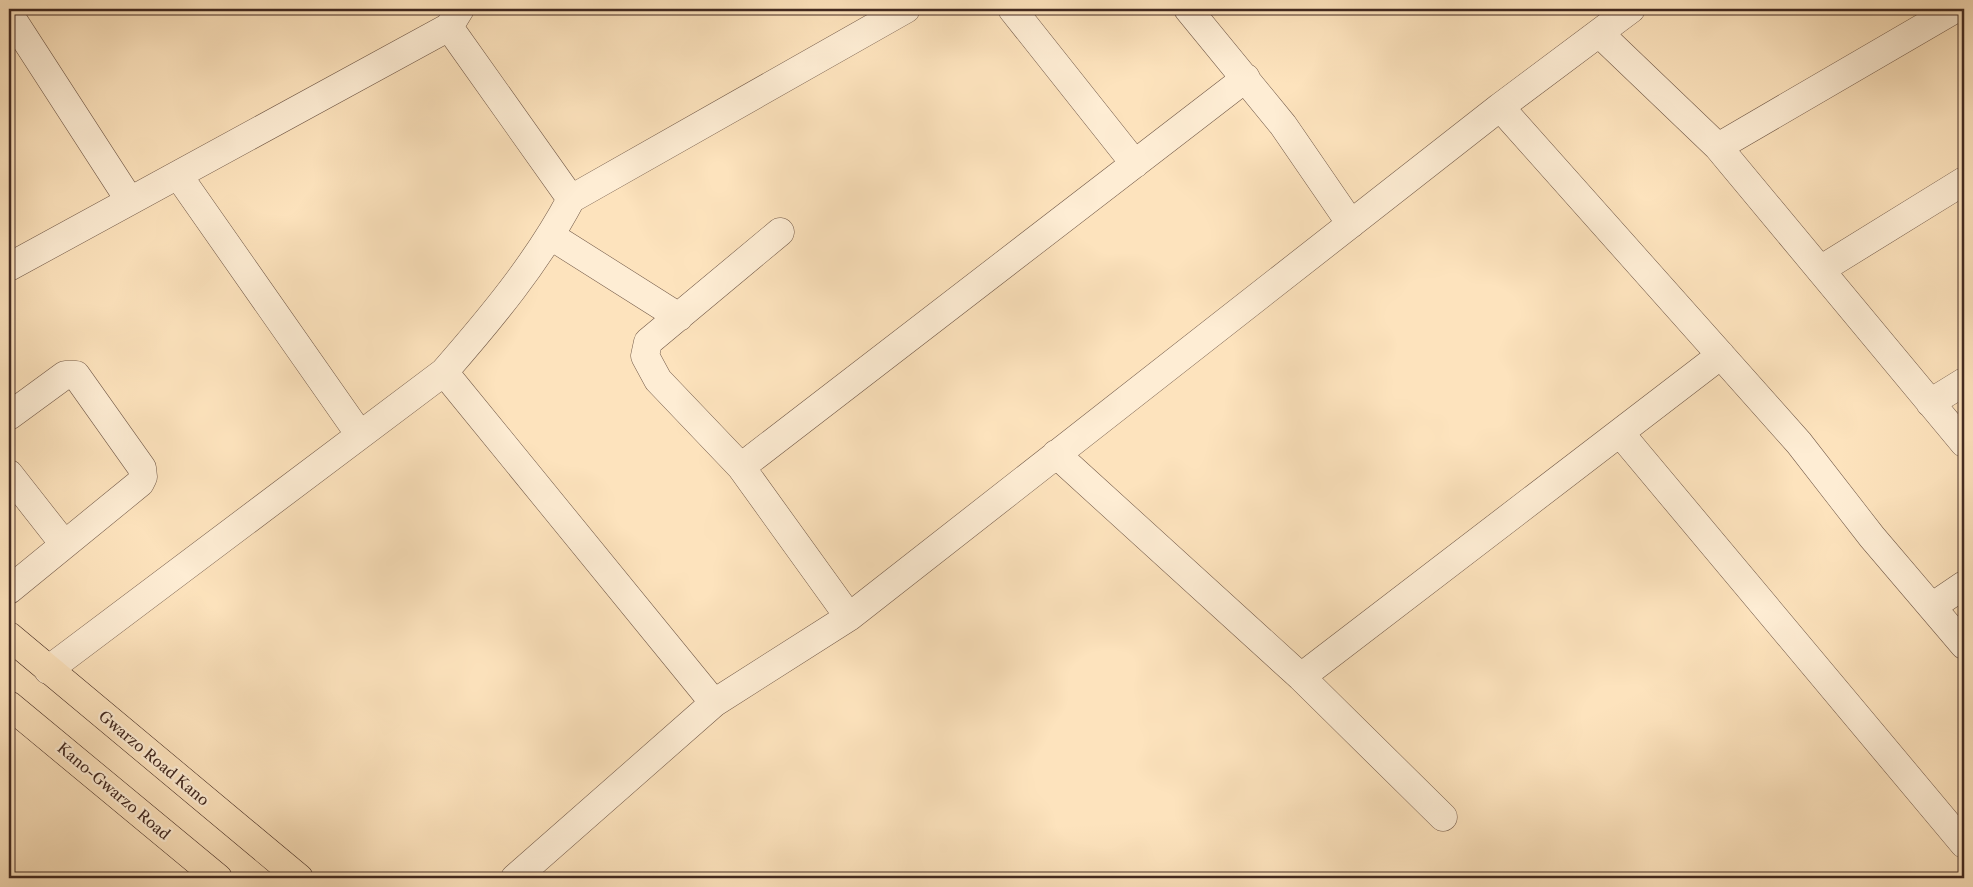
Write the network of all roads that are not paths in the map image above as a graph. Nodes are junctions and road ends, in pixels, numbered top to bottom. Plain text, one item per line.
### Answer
1 (906, 9) edge
2 (1012, 9) edge
3 (1188, 9) edge
4 (1632, 9) edge
5 (1955, 9) edge
6 (9, 14) edge
7 (455, 18) edge
8 (1600, 34) junction
9 (1246, 78) junction
10 (1500, 107) junction
11 (1718, 147) junction
12 (1135, 164) junction
13 (178, 175) junction
14 (1964, 181) edge
15 (571, 200) junction
16 (130, 201) junction
17 (1351, 224) junction
18 (780, 232) dead end
19 (551, 236) junction
20 (9, 266) edge
21 (1820, 270) junction
22 (679, 317) junction
23 (1721, 356) junction
24 (444, 372) junction
25 (1964, 382) edge
26 (1930, 402) junction
27 (9, 416) edge
28 (1620, 433) junction
29 (360, 435) junction
30 (1964, 443) edge
31 (1056, 454) junction
32 (741, 467) junction
33 (9, 474) edge
34 (64, 544) junction
35 (1964, 585) edge
36 (9, 590) edge
37 (1933, 606) junction
38 (849, 617) junction
39 (9, 636) edge
40 (1964, 645) edge
41 (48, 670) junction
42 (1301, 677) junction
43 (714, 703) junction
44 (9, 705) edge
45 (1443, 817) dead end
46 (1964, 844) edge
47 (218, 878) edge
48 (299, 878) edge
49 (516, 878) edge

1 - 15 street
2 - 12 street
3 - 9 street
4 - 8 street
5 - 11 street
6 - 16 street
7 - 13 street
7 - 15 street
8 - 10 street
8 - 11 street
9 - 12 street
9 - 17 street
10 - 17 street
10 - 23 street
11 - 21 street
12 - 32 street
13 - 16 street
13 - 29 street
14 - 21 street
15 - 19 street
16 - 20 street
17 - 31 street
18 - 22 street
19 - 22 street
19 - 24 street
21 - 26 street
22 - 32 street
23 - 28 street
23 - 37 street
24 - 29 street
24 - 43 street
25 - 26 street
26 - 30 street
27 - 34 street
28 - 42 street
28 - 46 street
29 - 41 street
31 - 38 street
31 - 42 street
32 - 38 street
33 - 34 street
34 - 36 street
35 - 37 street
37 - 40 street
38 - 43 street
39 - 41 main road, Gwarzo Road Kano
41 - 48 main road, Gwarzo Road Kano
42 - 45 street
43 - 49 street
44 - 47 main road, Kano-Gwarzo Road

